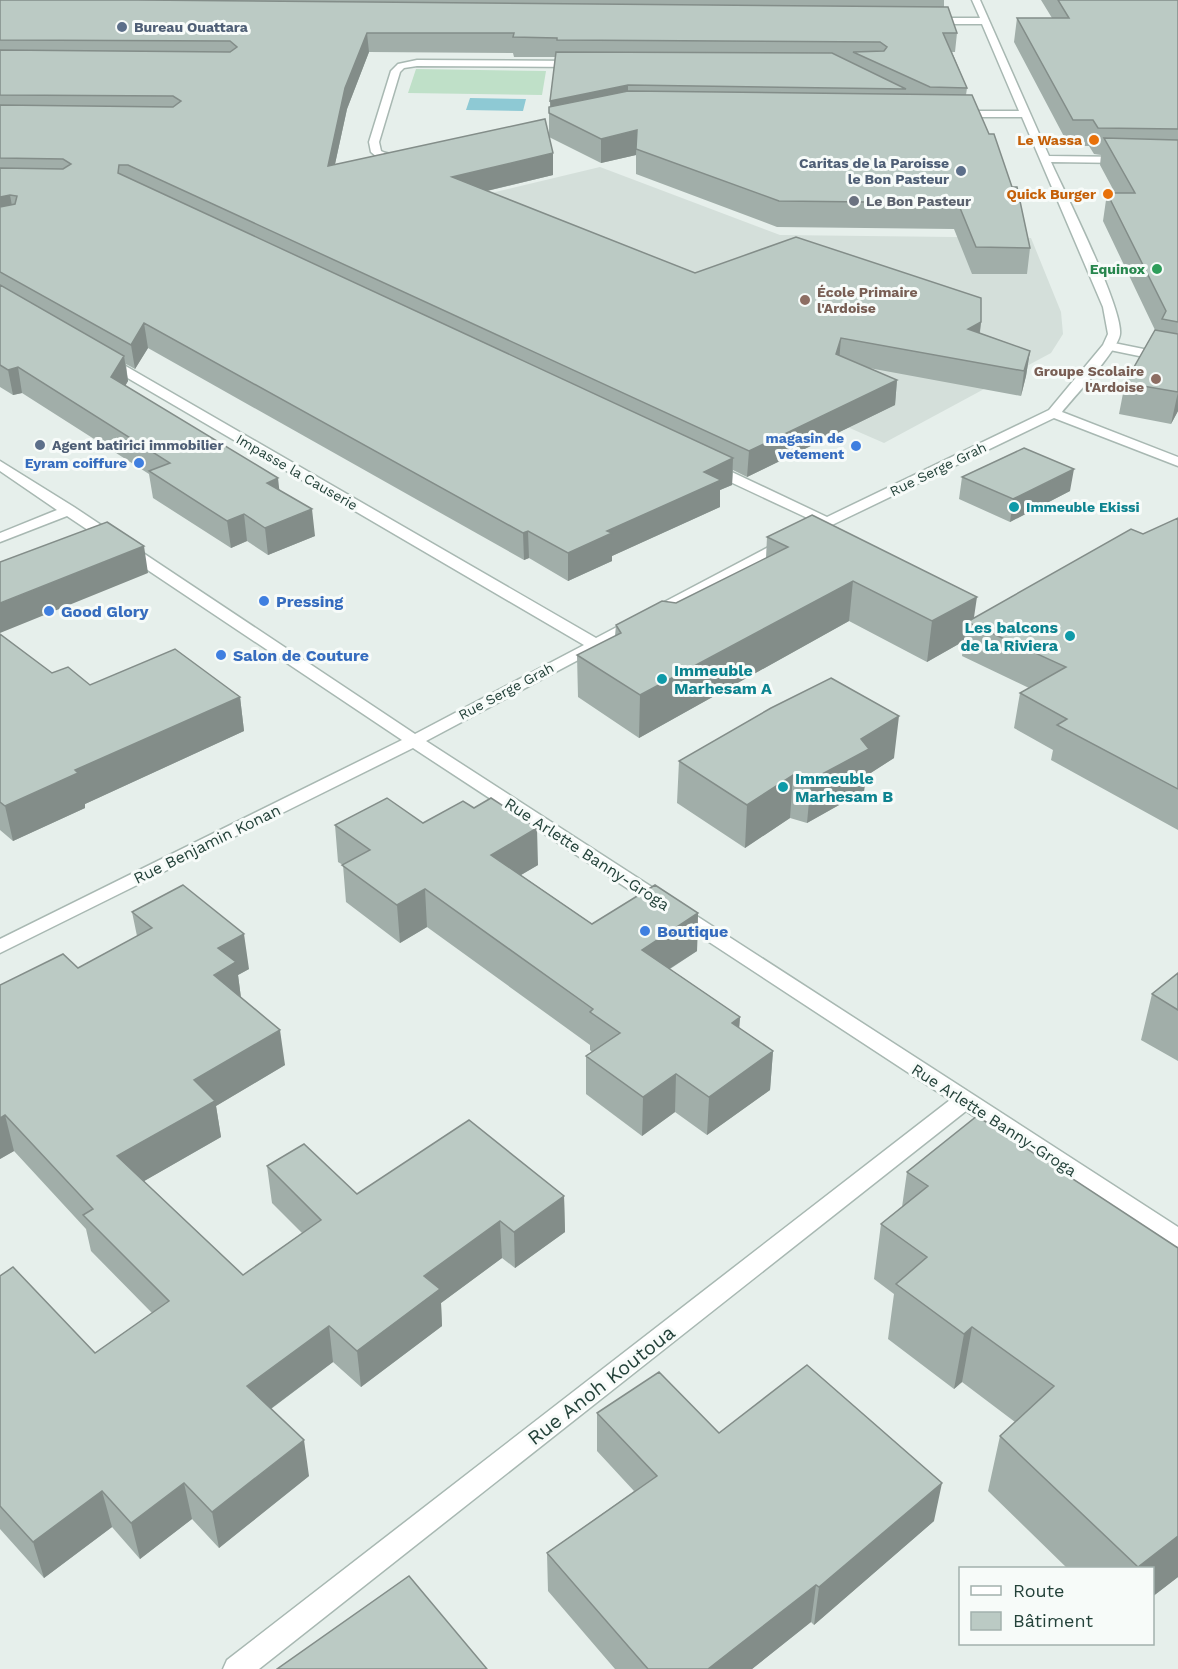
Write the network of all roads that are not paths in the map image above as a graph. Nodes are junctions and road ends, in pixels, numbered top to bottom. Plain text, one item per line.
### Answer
1 (976, 0) edge
2 (926, 21) edge
3 (986, 21) junction
4 (591, 64) edge
5 (940, 113) edge
6 (1023, 114) junction
7 (417, 158) edge
8 (1045, 159) junction
9 (1134, 160) edge
10 (1109, 346) junction
11 (92, 351) edge
12 (1178, 360) edge
13 (1054, 412) junction
14 (698, 462) edge
15 (1178, 462) edge
16 (0, 465) edge
17 (69, 510) junction
18 (827, 522) junction
19 (0, 538) edge
20 (594, 644) junction
21 (414, 741) junction
22 (0, 947) edge
23 (964, 1101) junction
24 (1178, 1238) edge
25 (237, 1669) edge

1 - 3 street
2 - 3 street
3 - 6 street
4 - 7 street
5 - 6 street
6 - 8 street
8 - 9 street
8 - 10 street
10 - 12 street
10 - 13 street, Rue Serge Grah
11 - 20 street, Impasse la Causerie
13 - 15 street
13 - 18 street, Rue Serge Grah
14 - 18 street
16 - 17 street, Rue Arlette Banny-Groga
17 - 19 street
17 - 21 street, Rue Arlette Banny-Groga
18 - 20 street, Rue Serge Grah
20 - 21 street, Rue Serge Grah
21 - 22 street, Rue Benjamin Konan
21 - 23 street, Rue Arlette Banny-Groga
23 - 24 street, Rue Arlette Banny-Groga
23 - 25 street, Rue Anoh Koutoua

